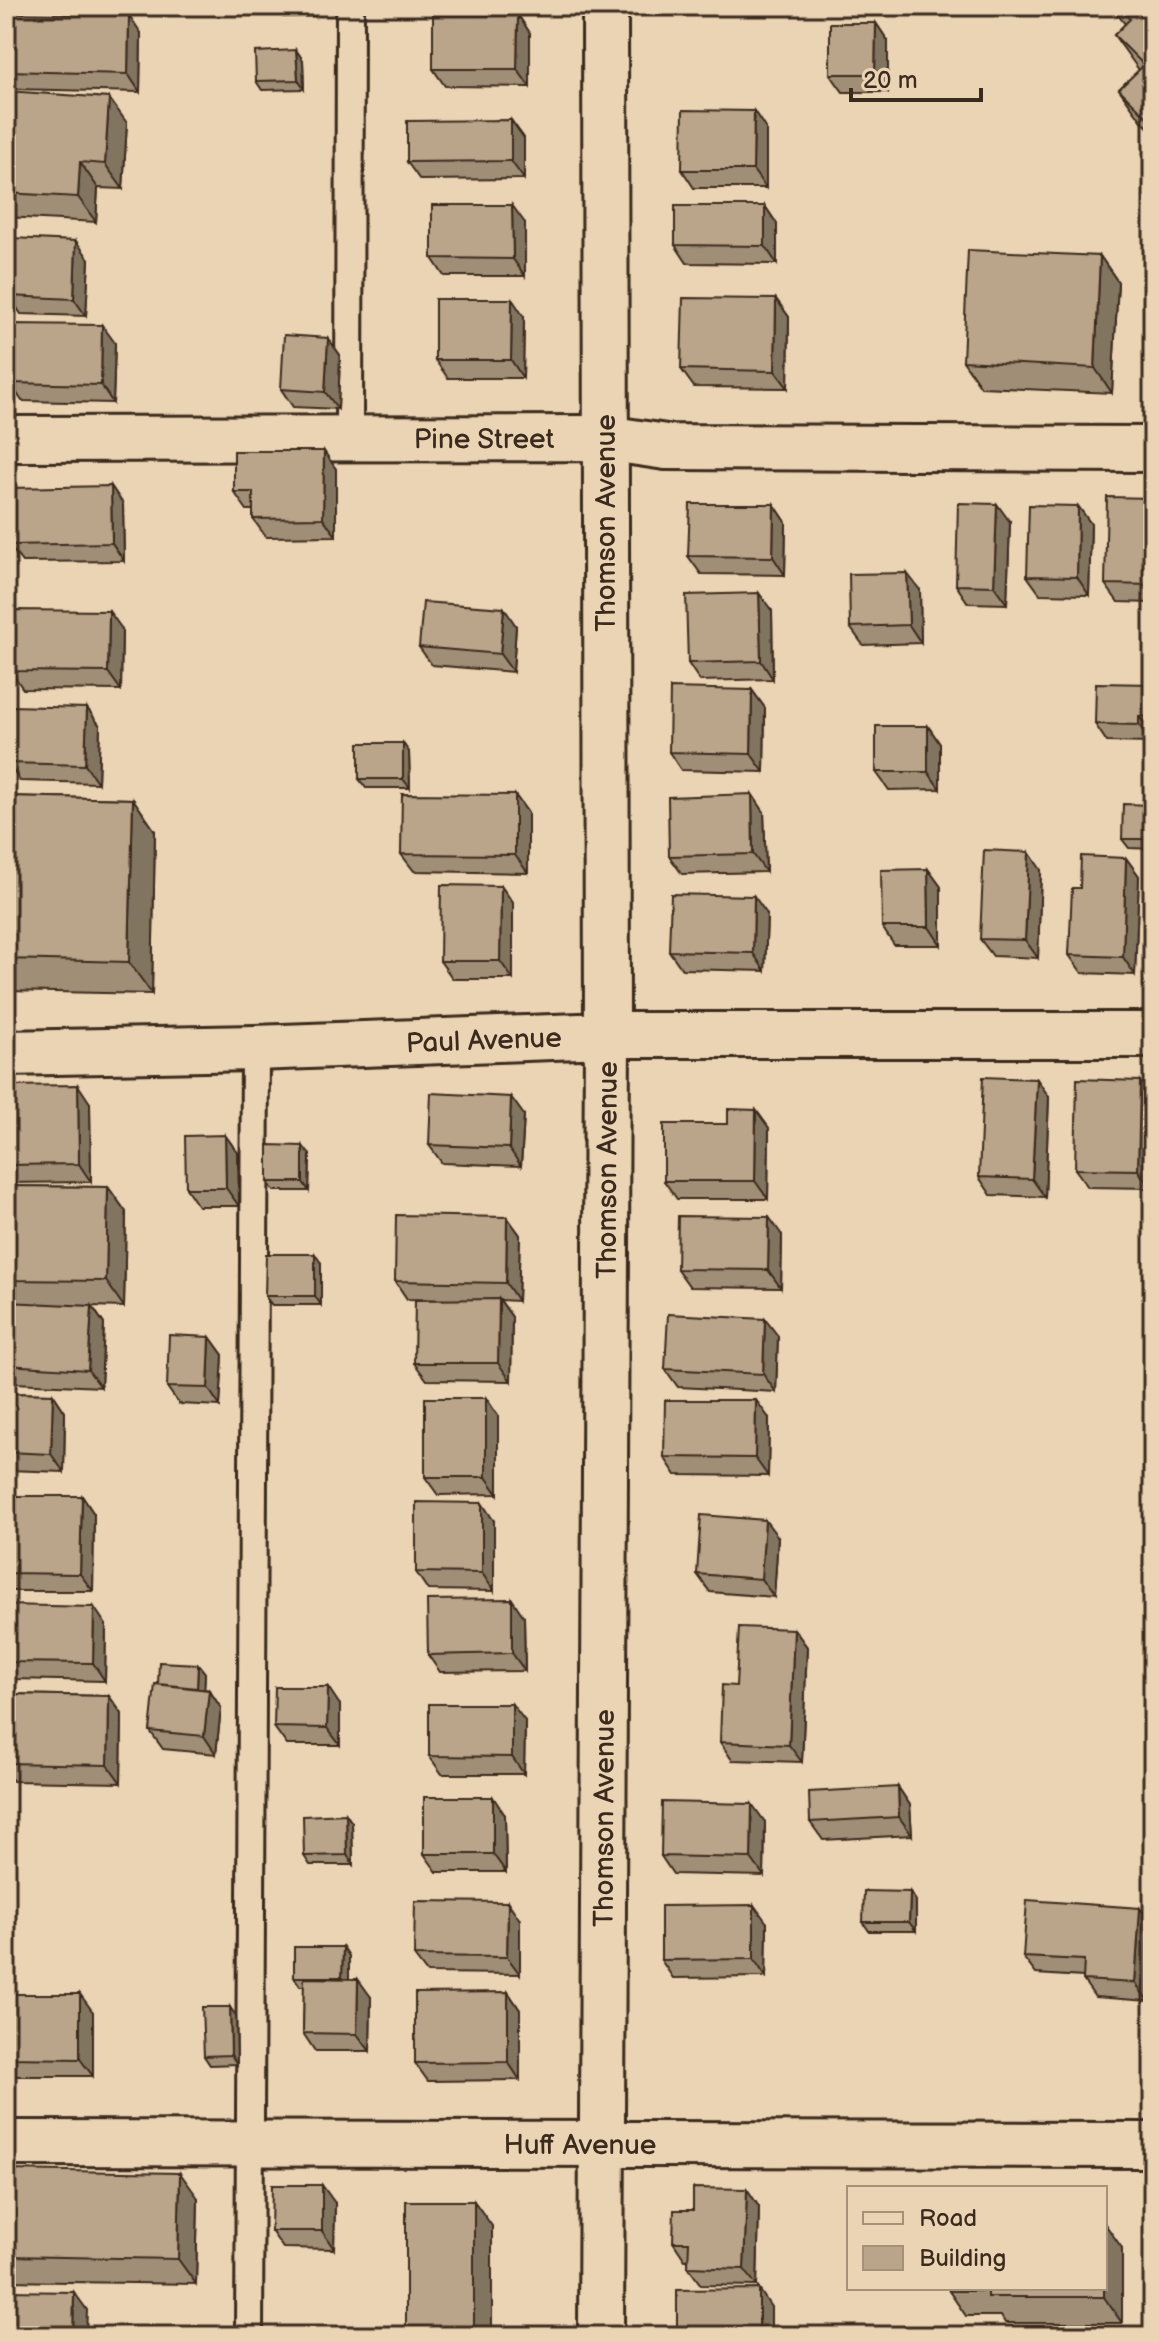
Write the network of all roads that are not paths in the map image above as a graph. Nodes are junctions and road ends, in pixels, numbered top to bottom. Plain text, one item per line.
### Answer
1 (350, 6) edge
2 (605, 6) edge
3 (349, 438) junction
4 (605, 438) junction
5 (6, 439) edge
6 (1153, 449) edge
7 (607, 1035) junction
8 (1153, 1035) edge
9 (255, 1048) junction
10 (6, 1053) edge
11 (250, 2142) junction
12 (6, 2143) edge
13 (601, 2144) junction
14 (1153, 2145) edge
15 (249, 2336) edge
16 (601, 2336) edge

1 - 3 lane
2 - 4 street, Thomson Avenue
3 - 4 street, Pine Street
3 - 5 street, Pine Street
4 - 6 street, Pine Street
4 - 7 street, Thomson Avenue
7 - 8 street, Paul Avenue
7 - 9 street, Paul Avenue
7 - 13 street, Thomson Avenue
9 - 10 street, Paul Avenue
9 - 11 lane
11 - 12 street, Huff Avenue
11 - 13 street, Huff Avenue
11 - 15 lane
13 - 14 street, Huff Avenue
13 - 16 street, Thomson Avenue

